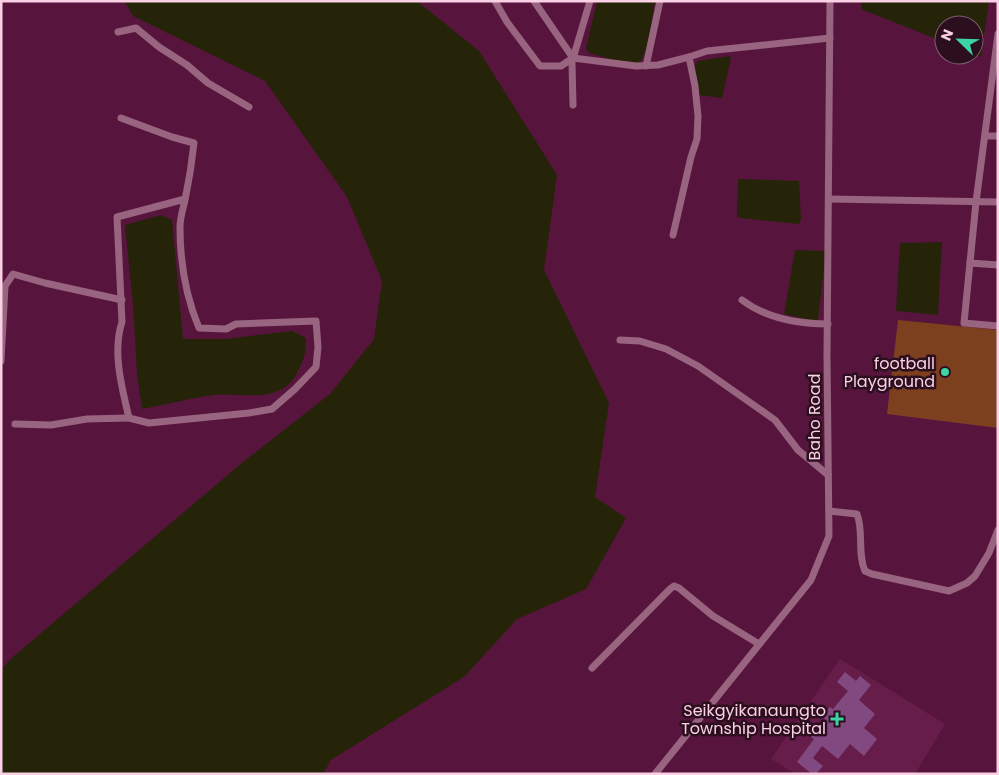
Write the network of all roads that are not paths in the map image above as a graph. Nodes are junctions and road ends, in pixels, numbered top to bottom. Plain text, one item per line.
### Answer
1 (495, 1) edge
2 (534, 1) edge
3 (590, 1) edge
4 (660, 1) edge
5 (830, 1) edge
6 (118, 32) dead end
7 (998, 34) edge
8 (830, 38) junction
9 (688, 57) junction
10 (573, 58) junction
11 (646, 66) junction
12 (996, 71) edge
13 (573, 105) dead end
14 (249, 107) dead end
15 (121, 118) dead end
16 (985, 136) junction
17 (998, 136) edge
18 (185, 199) junction
19 (830, 199) junction
20 (976, 202) junction
21 (998, 202) edge
22 (673, 235) dead end
23 (970, 263) junction
24 (998, 265) edge
25 (3, 291) edge
26 (122, 300) junction
27 (742, 300) dead end
28 (828, 324) junction
29 (998, 326) edge
30 (620, 340) dead end
31 (1, 361) edge
32 (129, 418) junction
33 (14, 424) dead end
34 (828, 474) junction
35 (829, 511) junction
36 (998, 530) edge
37 (759, 644) junction
38 (592, 668) dead end
39 (655, 774) edge

1 - 10 street
2 - 10 street
3 - 10 street
4 - 11 street
5 - 8 street, Baho Road
6 - 14 street
7 - 12 street
8 - 9 street
8 - 19 street, Baho Road
9 - 11 street
9 - 22 street
10 - 11 street
10 - 13 street
12 - 16 street
15 - 18 street
16 - 17 street
16 - 20 street
18 - 26 street
18 - 32 street
19 - 20 street
19 - 28 street, Baho Road
20 - 21 street
20 - 23 street
23 - 24 street
23 - 29 street
25 - 26 street
25 - 31 street
26 - 32 street
27 - 28 street
28 - 34 street, Baho Road
30 - 34 street
32 - 33 street
34 - 35 street, Baho Road
35 - 36 street
35 - 37 street, Baho Road
37 - 38 street
37 - 39 street, Baho Road

